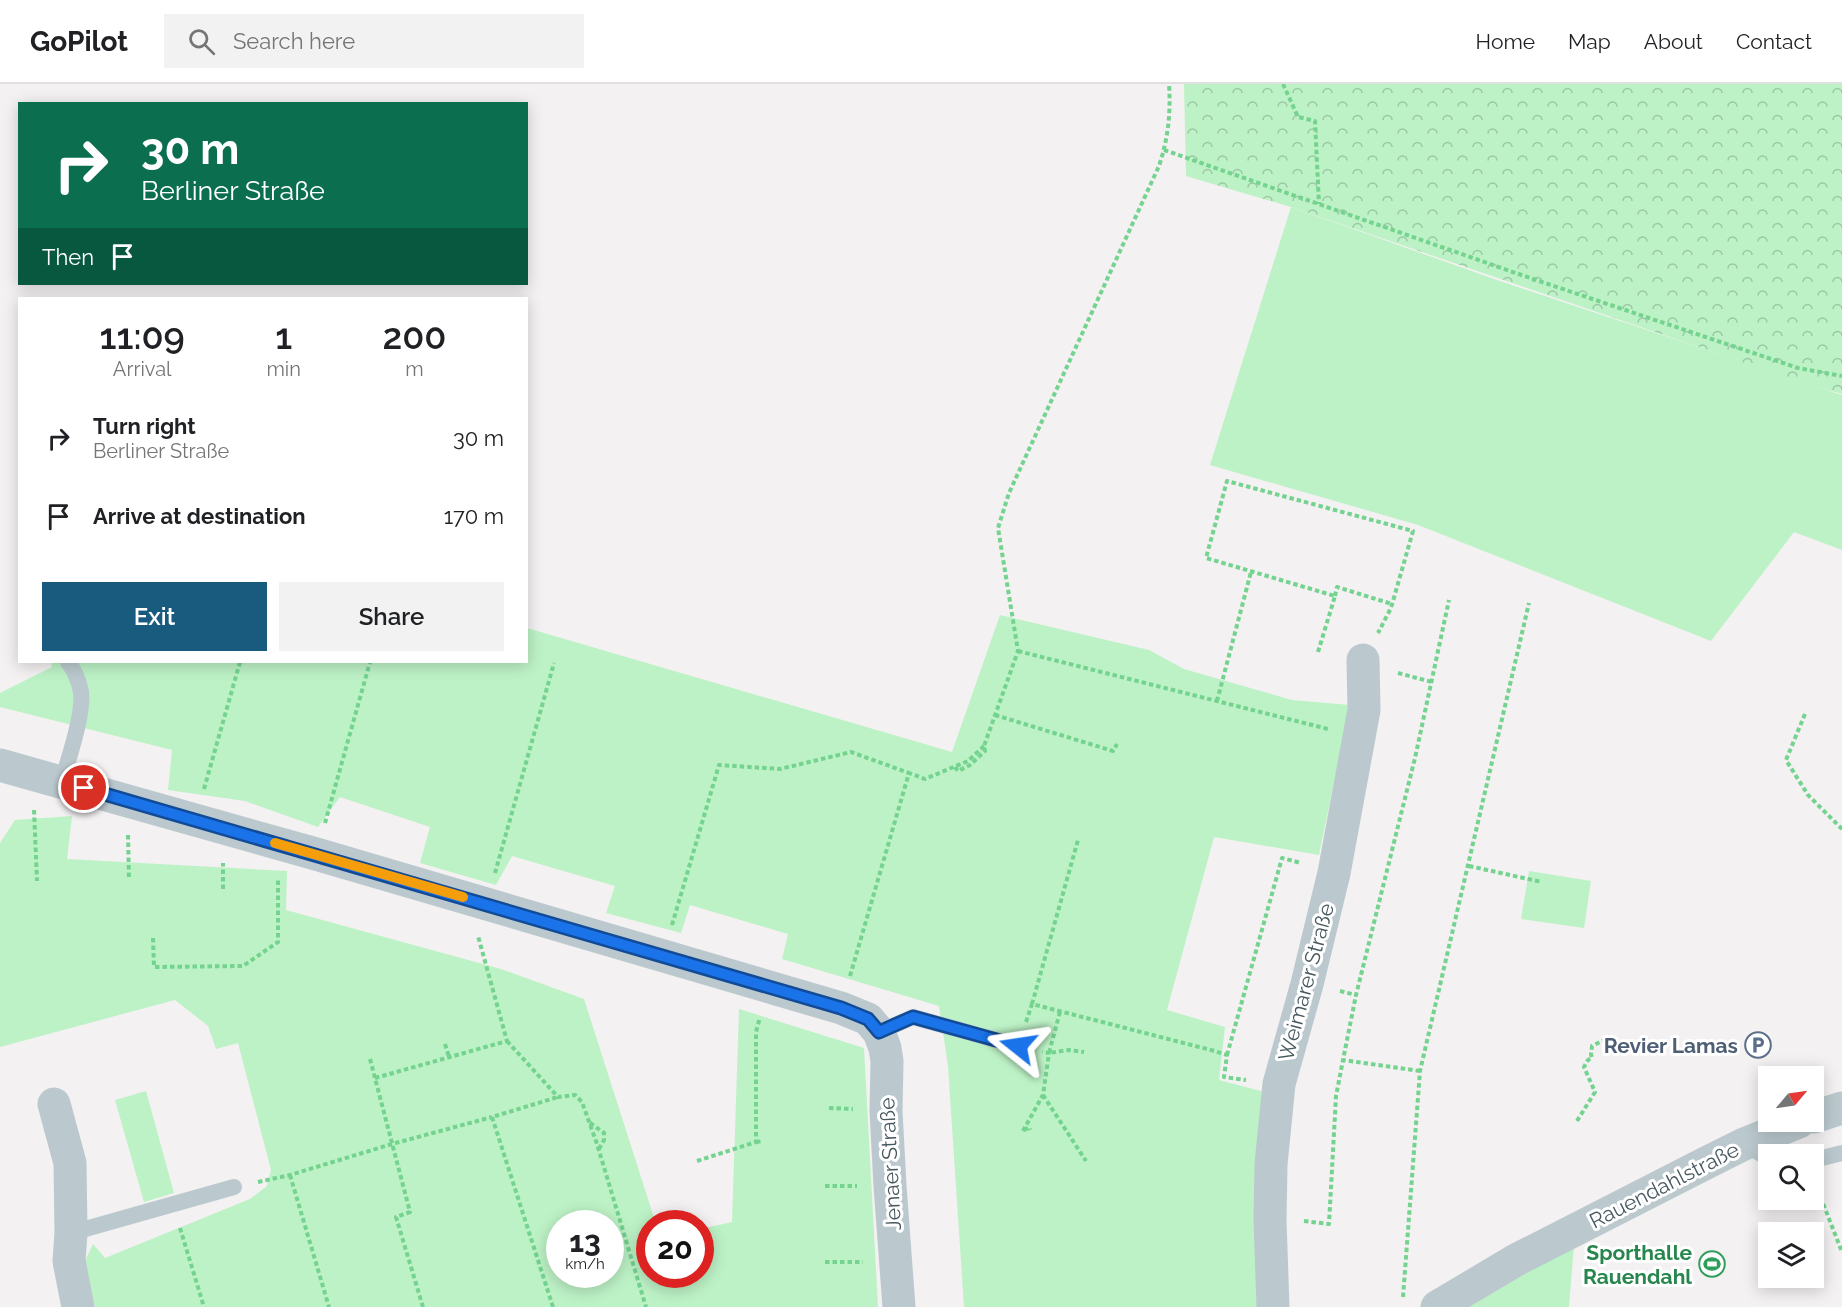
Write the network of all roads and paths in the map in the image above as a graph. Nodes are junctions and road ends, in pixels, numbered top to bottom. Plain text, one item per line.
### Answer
1 (1169, 84) edge
2 (1283, 84) edge
3 (1164, 150) junction
4 (1319, 204) junction
5 (1842, 376) edge
6 (1251, 572) junction
7 (1335, 596) junction
8 (1449, 600) dead end
9 (1528, 603) dead end
10 (1392, 604) junction
11 (1018, 651) junction
12 (1318, 652) dead end
13 (1363, 660) joint
14 (70, 663) edge
15 (240, 663) edge
16 (370, 663) edge
17 (554, 663) dead end
18 (1400, 674) dead end
19 (1432, 682) junction
20 (1217, 701) junction
21 (1805, 714) dead end
22 (995, 715) junction
23 (1360, 736) junction
24 (1117, 744) dead end
25 (0, 765) edge
26 (909, 772) junction
27 (47, 778) junction
28 (127, 800) junction
29 (195, 821) junction
30 (1842, 829) edge
31 (1078, 840) dead end
32 (279, 844) junction
33 (316, 854) junction
34 (1282, 858) dead end
35 (1469, 866) junction
36 (129, 879) dead end
37 (37, 880) dead end
38 (1542, 882) dead end
39 (482, 918) junction
40 (153, 938) dead end
41 (676, 961) junction
42 (767, 988) junction
43 (1032, 1004) junction
44 (841, 1008) junction
45 (1060, 1012) junction
46 (876, 1028) junction
47 (1610, 1037) dead end
48 (507, 1041) junction
49 (445, 1044) dead end
50 (1018, 1046) joint
51 (1084, 1052) dead end
52 (1227, 1055) junction
53 (449, 1057) junction
54 (370, 1059) dead end
55 (1343, 1060) junction
56 (1046, 1069) dead end
57 (1420, 1071) junction
58 (1224, 1077) dead end
59 (375, 1078) junction
60 (1043, 1095) junction
61 (558, 1097) junction
62 (54, 1104) dead end
63 (1842, 1108) edge
64 (1824, 1114) edge
65 (492, 1117) junction
66 (1578, 1121) dead end
67 (589, 1122) junction
68 (1030, 1130) dead end
69 (1784, 1132) edge
70 (763, 1141) dead end
71 (756, 1142) junction
72 (392, 1144) junction
73 (598, 1150) junction
74 (1756, 1151) edge
75 (1842, 1153) edge
76 (1824, 1158) edge
77 (697, 1161) dead end
78 (1086, 1161) dead end
79 (290, 1175) junction
80 (234, 1186) joint
81 (173, 1205) junction
82 (1824, 1206) edge
83 (1299, 1221) dead end
84 (71, 1233) junction
85 (1842, 1252) edge
86 (78, 1307) edge
87 (204, 1307) edge
88 (329, 1307) edge
89 (423, 1307) edge
90 (553, 1307) edge
91 (646, 1307) edge
92 (899, 1307) edge
93 (1273, 1307) edge
94 (1402, 1307) edge
95 (1437, 1307) edge

1 - 3 path
2 - 4 path
3 - 4 path
3 - 11 path
4 - 5 path
6 - 7 path
6 - 10 path
6 - 20 path
7 - 10 path
7 - 12 path
8 - 19 path
9 - 35 path
10 - 13 path
11 - 20 path
11 - 22 path
13 - 23 street, Weimarer Straße
14 - 27 lane
15 - 29 path
16 - 33 path
17 - 39 path
18 - 19 path
19 - 55 path
20 - 23 path
21 - 30 path
22 - 24 path
22 - 26 path
23 - 93 street, Weimarer Straße
25 - 27 street
26 - 41 path
26 - 44 path
27 - 28 street
27 - 37 path
28 - 29 street
28 - 36 path
29 - 32 street
31 - 43 path
32 - 33 street
32 - 40 path
33 - 39 street
34 - 52 path
35 - 38 path
35 - 57 path
39 - 41 street
39 - 48 path
41 - 42 street
42 - 44 street
42 - 71 path
43 - 45 path
43 - 50 path
44 - 46 street
45 - 51 path
45 - 52 path
46 - 50 lane
46 - 92 street, Jenaer Straße
47 - 66 path
48 - 53 path
48 - 61 path
49 - 53 path
52 - 58 path
53 - 59 path
54 - 59 path
55 - 57 path
55 - 83 path
56 - 60 path
57 - 94 path
59 - 72 path
60 - 68 path
60 - 78 path
61 - 65 path
61 - 67 path
62 - 84 street
63 - 64 street
65 - 72 path
65 - 90 path
67 - 73 path
67 - 73 path
69 - 74 street, Rauendahlstraße
70 - 71 path
71 - 77 path
72 - 79 path
72 - 89 path
73 - 91 path
74 - 95 street, Rauendahlstraße
75 - 76 lane
79 - 80 path
79 - 88 path
80 - 81 lane
81 - 84 lane
81 - 87 path
82 - 85 path
84 - 86 street

